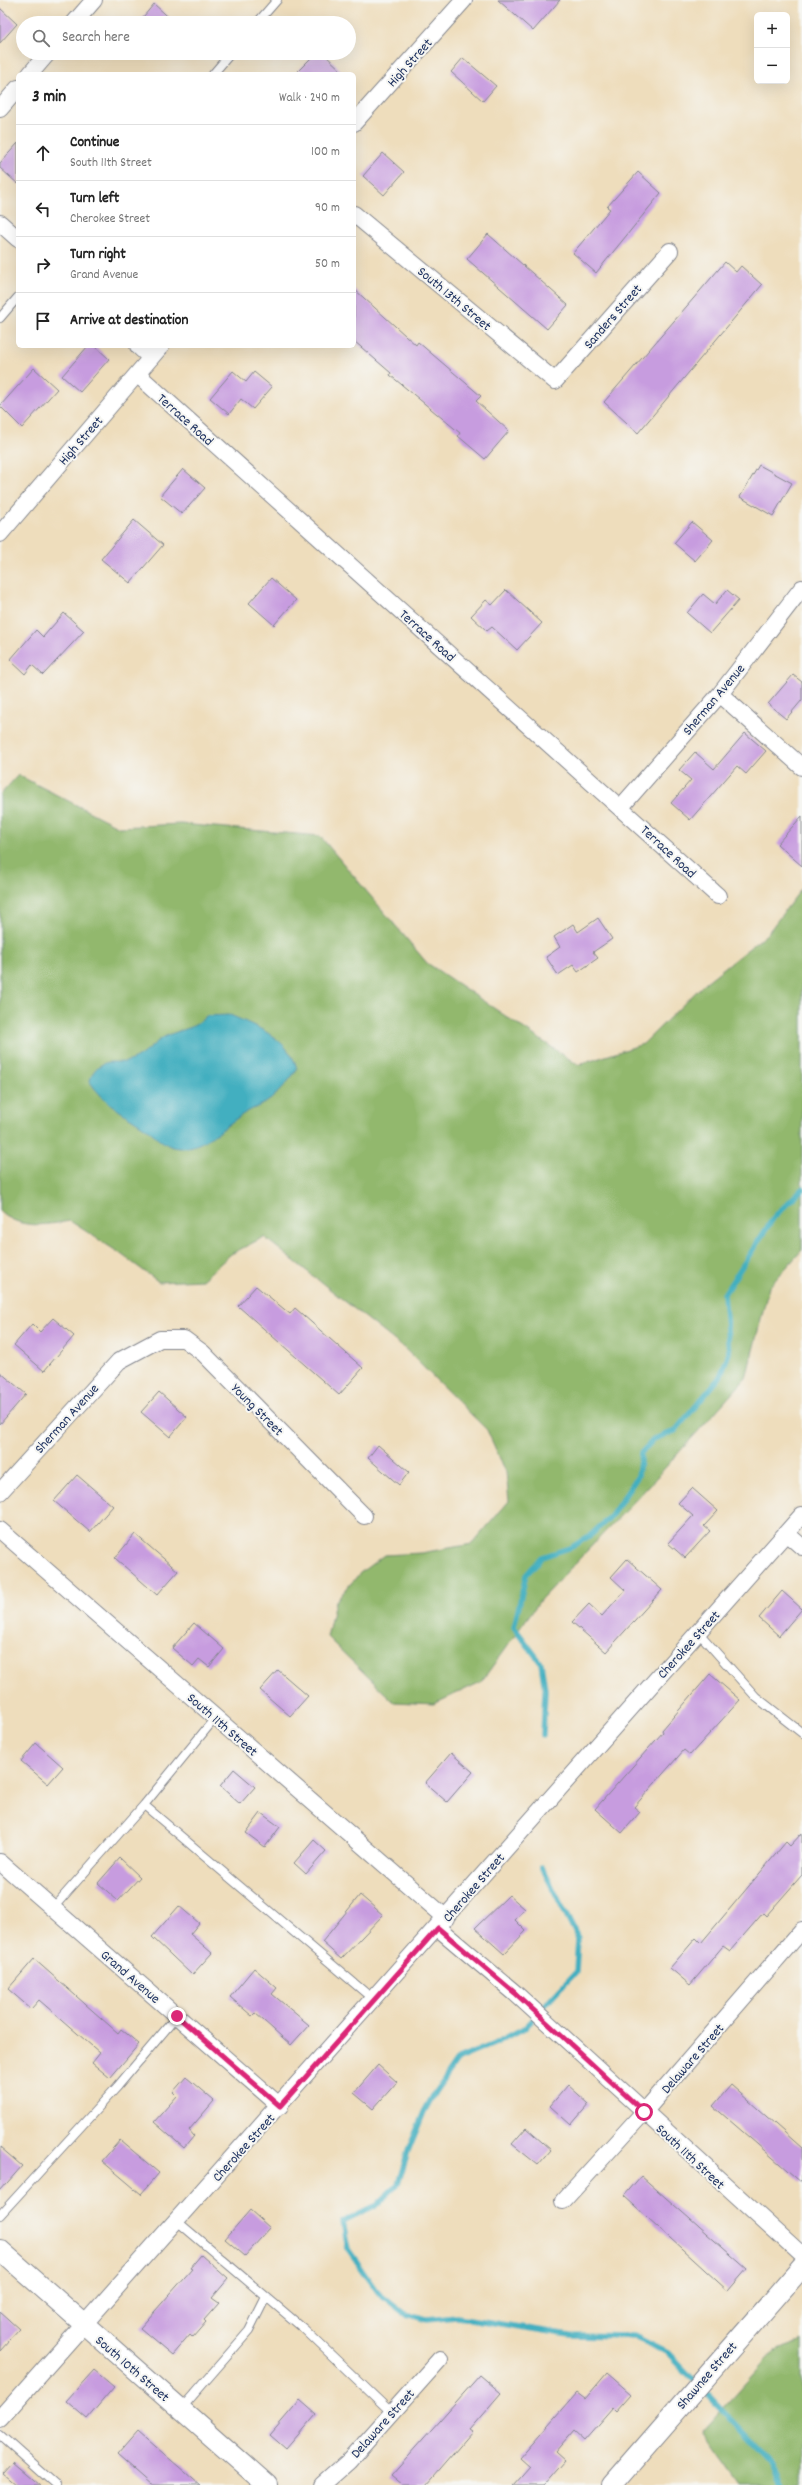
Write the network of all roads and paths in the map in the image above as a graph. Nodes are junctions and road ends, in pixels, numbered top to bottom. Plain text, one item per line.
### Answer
1 (94, 0) edge
2 (277, 0) edge
3 (464, 0) edge
4 (80, 16) edge
5 (263, 16) edge
6 (42, 60) edge
7 (225, 60) edge
8 (32, 72) edge
9 (215, 72) edge
10 (16, 90) edge
11 (0, 108) edge
12 (356, 122) edge
13 (356, 216) edge
14 (0, 223) edge
15 (16, 237) edge
16 (670, 251) dead end
17 (16, 299) edge
18 (0, 318) edge
19 (144, 348) edge
20 (156, 352) edge
21 (136, 374) junction
22 (555, 382) joint
23 (0, 534) edge
24 (802, 588) edge
25 (720, 694) junction
26 (802, 766) edge
27 (621, 807) junction
28 (718, 896) dead end
29 (137, 1351) joint
30 (0, 1492) edge
31 (802, 1515) edge
32 (364, 1516) dead end
33 (0, 1530) edge
34 (786, 1533) junction
35 (802, 1547) edge
36 (698, 1632) junction
37 (216, 1717) junction
38 (802, 1733) edge
39 (144, 1805) junction
40 (0, 1862) edge
41 (53, 1908) junction
42 (442, 1923) junction
43 (802, 1930) edge
44 (374, 2000) junction
45 (177, 2016) junction
46 (280, 2106) junction
47 (644, 2112) junction
48 (563, 2201) dead end
49 (0, 2215) edge
50 (177, 2221) junction
51 (0, 2250) edge
52 (802, 2255) edge
53 (802, 2267) edge
54 (266, 2297) junction
55 (84, 2324) junction
56 (440, 2359) dead end
57 (181, 2409) junction
58 (392, 2413) junction
59 (0, 2419) edge
60 (0, 2435) edge
61 (56, 2485) edge
62 (267, 2485) edge
63 (322, 2485) edge
64 (612, 2485) edge

1 - 4 street
2 - 5 lane
3 - 12 street, High Street
6 - 8 street
7 - 9 lane
10 - 11 street
13 - 22 street, South 13th Street
14 - 15 street
16 - 22 street, Sanders Street
17 - 18 lane
19 - 20 street
20 - 21 street, High Street
21 - 23 street, High Street
21 - 27 street, Terrace Road
24 - 25 street, Sherman Avenue
25 - 26 street
25 - 27 street, Sherman Avenue
27 - 28 street, Terrace Road
29 - 30 street, Sherman Avenue
29 - 32 street, Young Street
31 - 34 street, Cherokee Street
33 - 37 street, South 11th Street
34 - 35 street
34 - 36 street, Cherokee Street
36 - 38 lane
36 - 42 street, Cherokee Street
37 - 39 lane
37 - 42 street, South 11th Street
39 - 41 lane
39 - 44 lane
40 - 41 street, Grand Avenue
41 - 45 street, Grand Avenue
42 - 44 street, Cherokee Street
42 - 47 street, South 11th Street
43 - 47 street, Delaware Street
44 - 46 street, Cherokee Street
45 - 46 street, Grand Avenue
45 - 49 lane
46 - 50 street, Cherokee Street
47 - 48 street, Delaware Street
47 - 52 street, South 11th Street
50 - 54 lane
50 - 55 street, Cherokee Street
51 - 55 street, South 10th Street
53 - 64 street, Shawnee Street
54 - 57 lane
54 - 58 lane
55 - 57 street, South 10th Street
55 - 59 street, Cherokee Street
56 - 58 street, Delaware Street
57 - 62 street, South 10th Street
58 - 63 street, Delaware Street
60 - 61 lane

